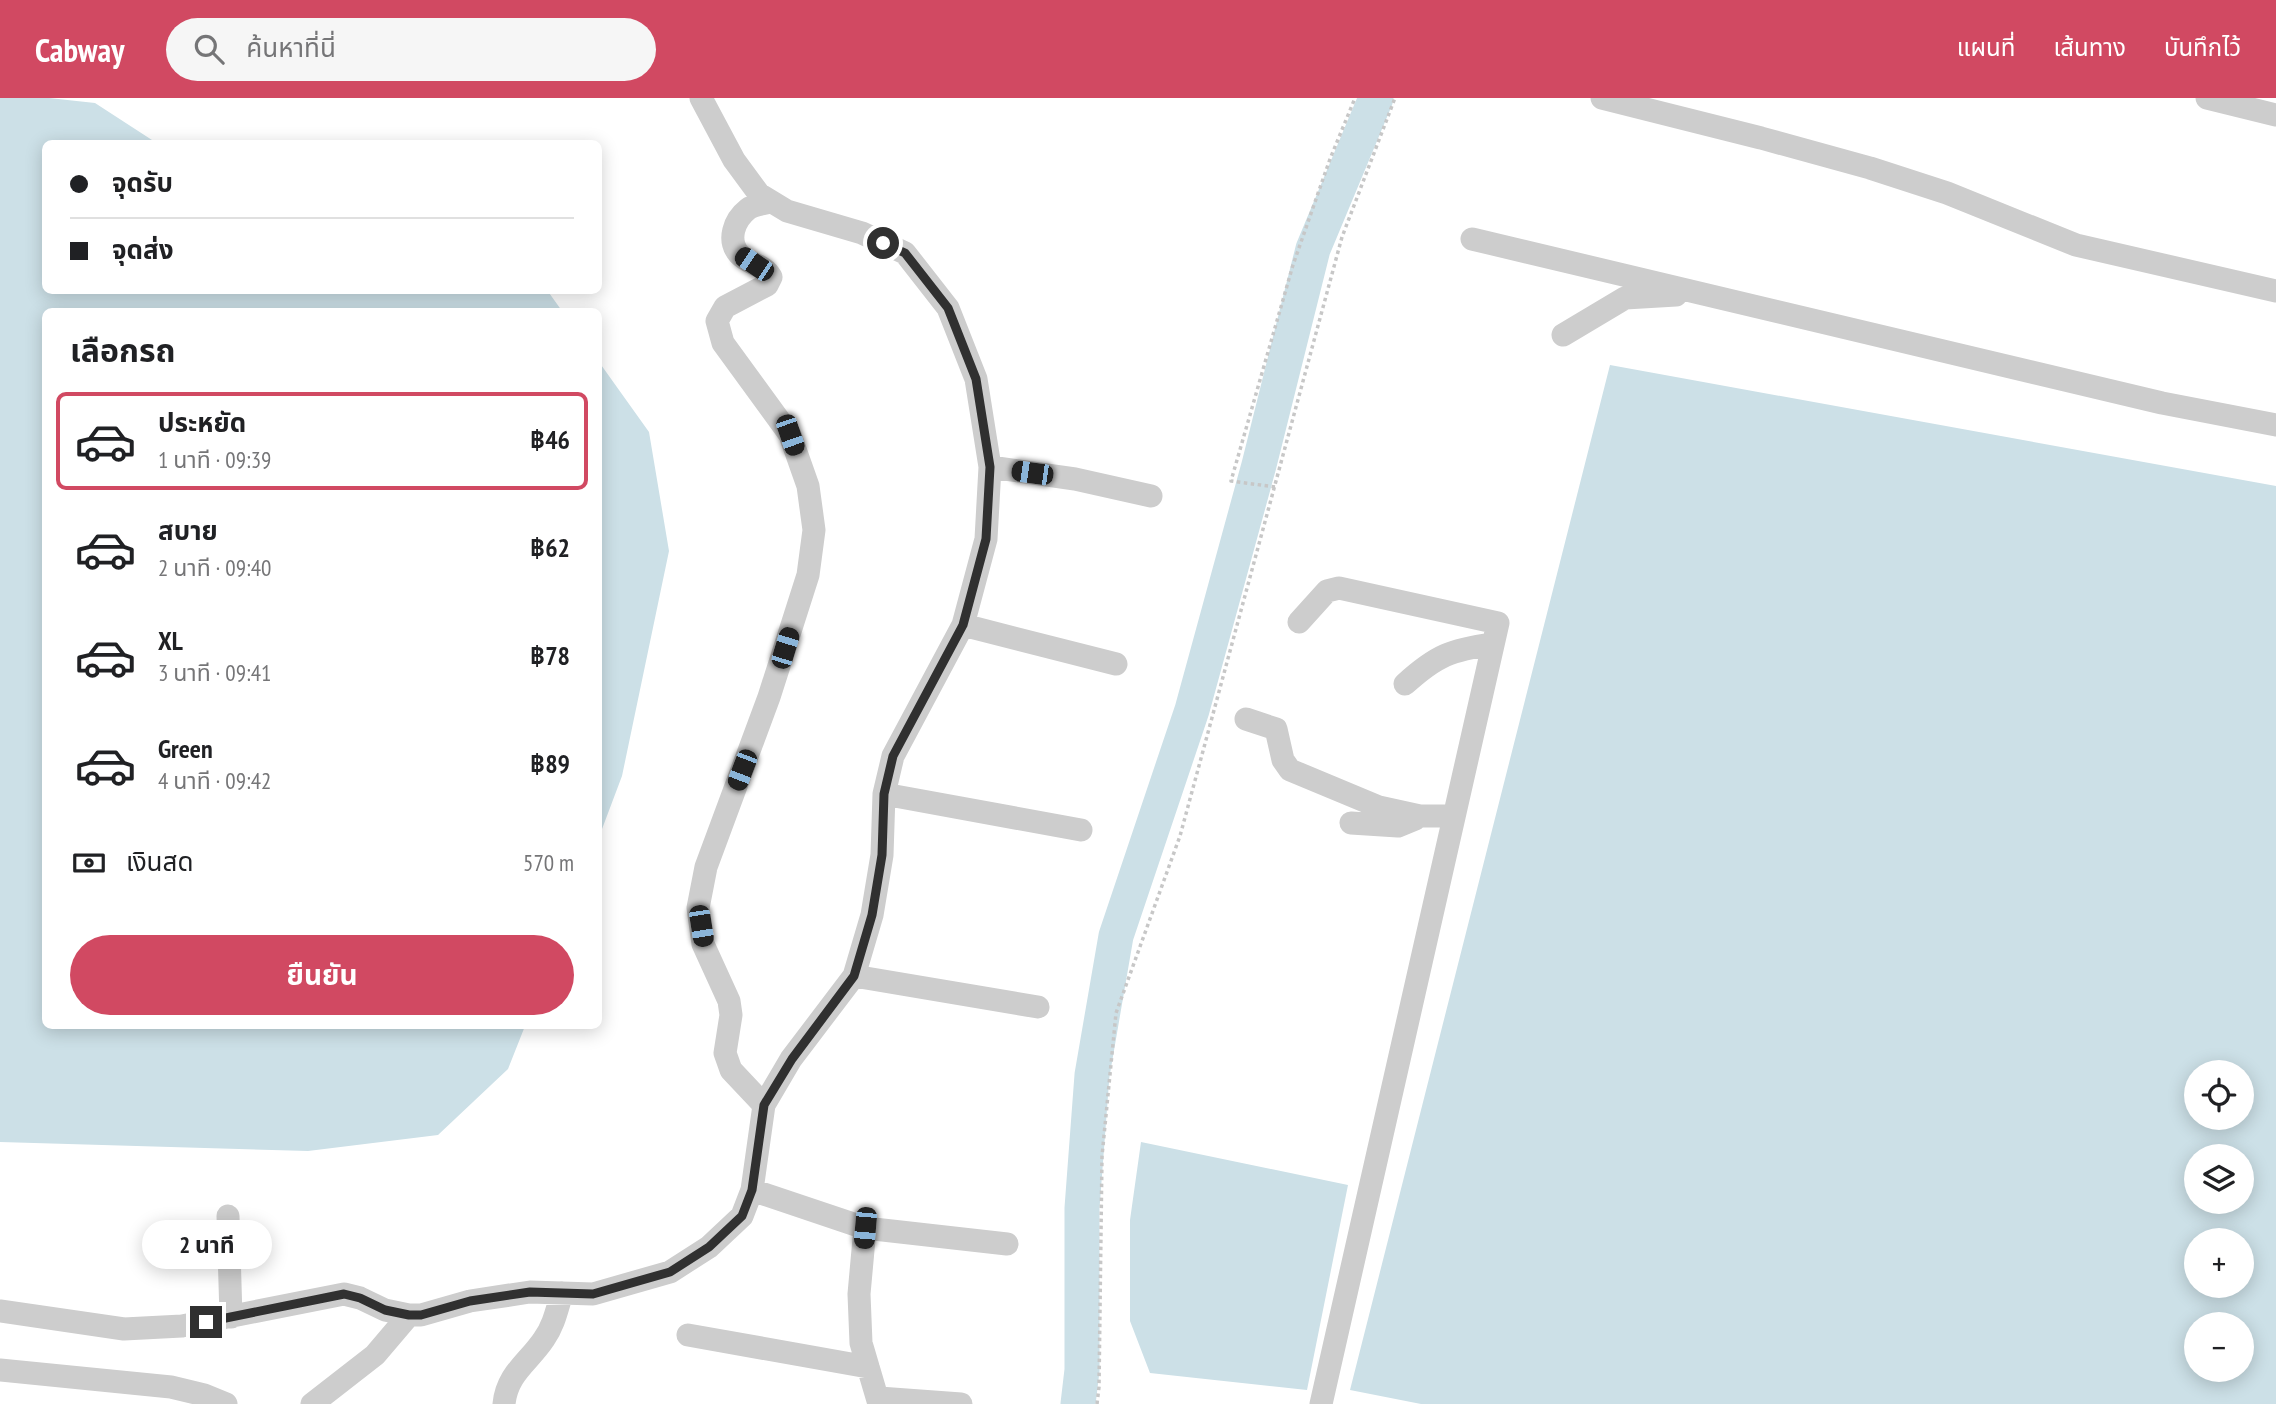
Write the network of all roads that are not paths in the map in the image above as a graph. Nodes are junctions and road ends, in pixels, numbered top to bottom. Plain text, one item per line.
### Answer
1 (701, 98) edge
2 (1602, 98) edge
3 (2207, 98) edge
4 (2276, 115) edge
5 (769, 202) junction
6 (1472, 239) dead end
7 (2276, 291) edge
8 (1703, 294) junction
9 (1563, 335) dead end
10 (2276, 425) edge
11 (990, 467) junction
12 (1151, 496) dead end
13 (1299, 622) dead end
14 (963, 625) junction
15 (1496, 634) junction
16 (1116, 664) dead end
17 (1405, 684) dead end
18 (1246, 719) dead end
19 (884, 794) junction
20 (1420, 816) junction
21 (1454, 816) junction
22 (1351, 823) dead end
23 (1081, 830) dead end
24 (854, 976) junction
25 (1038, 1007) dead end
26 (764, 1105) junction
27 (752, 1190) junction
28 (228, 1216) dead end
29 (865, 1228) junction
30 (1007, 1244) dead end
31 (562, 1293) junction
32 (0, 1311) edge
33 (409, 1315) junction
34 (231, 1317) junction
35 (688, 1335) dead end
36 (868, 1367) junction
37 (0, 1370) edge
38 (879, 1401) edge
39 (226, 1404) edge
40 (312, 1404) edge
41 (504, 1404) edge
42 (961, 1404) edge
43 (1321, 1404) edge

1 - 5 street
2 - 7 street
3 - 4 street
5 - 11 street
5 - 26 street
6 - 8 street
8 - 9 street
8 - 10 street
11 - 12 street
11 - 14 street
13 - 15 street
14 - 16 street
14 - 19 street
15 - 17 street
15 - 21 street
18 - 20 street
19 - 23 street
19 - 24 street
20 - 21 street
20 - 22 street
21 - 43 street
24 - 25 street
24 - 26 street
26 - 27 street
27 - 29 street
27 - 31 street
28 - 34 street
29 - 30 street
29 - 36 street
31 - 33 street
31 - 41 street
32 - 34 street
33 - 34 street
33 - 40 street
35 - 36 street
36 - 38 street
37 - 39 street
38 - 42 street

